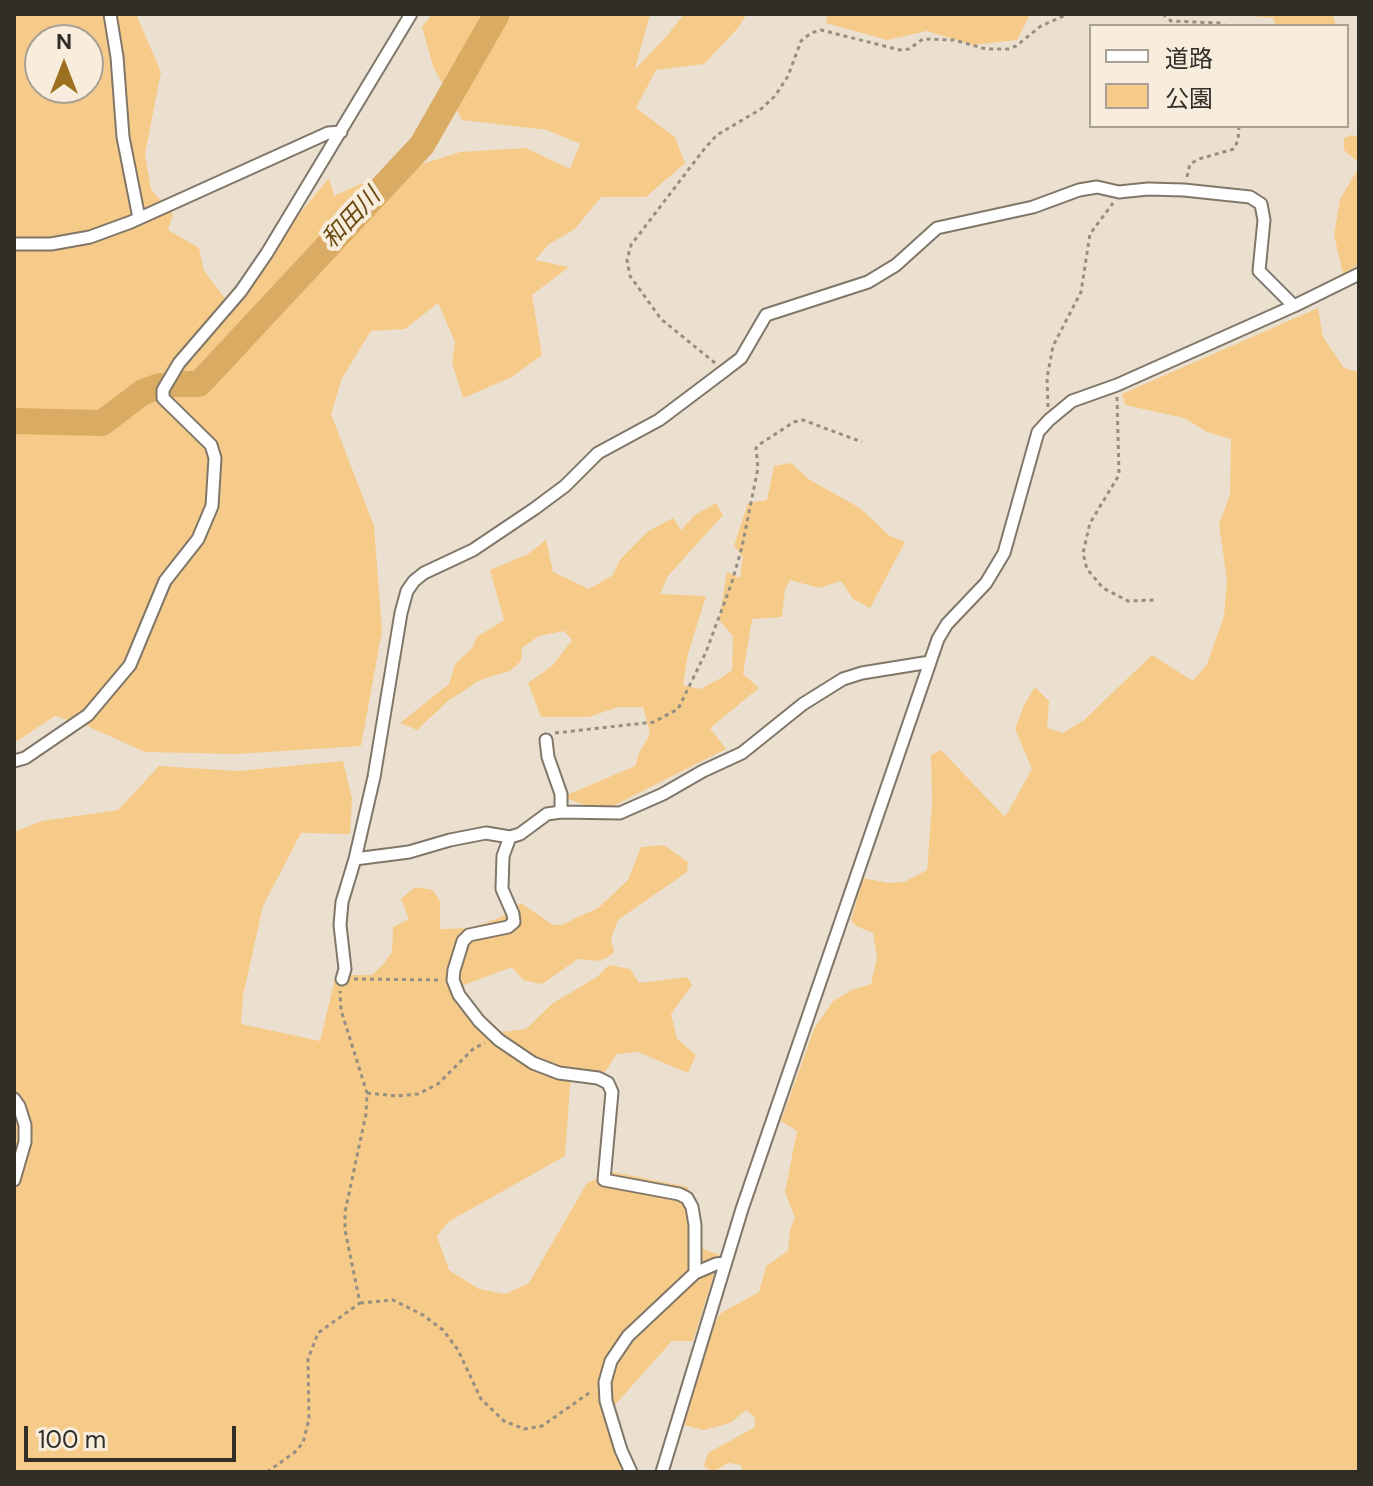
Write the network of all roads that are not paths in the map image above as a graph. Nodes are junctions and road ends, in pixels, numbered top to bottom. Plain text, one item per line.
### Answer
1 (110, 14) edge
2 (411, 14) edge
3 (341, 132) junction
4 (139, 218) junction
5 (14, 244) edge
6 (1359, 274) edge
7 (1294, 306) junction
8 (930, 662) junction
9 (546, 740) road end
10 (14, 761) edge
11 (561, 812) junction
12 (510, 837) junction
13 (355, 859) junction
14 (342, 979) road end
15 (14, 1099) edge
16 (14, 1180) edge
17 (725, 1263) junction
18 (695, 1273) junction
19 (631, 1472) edge
20 (662, 1472) edge

1 - 4 street
2 - 3 street
3 - 4 street
3 - 10 street
4 - 5 street
6 - 7 street
7 - 8 street
7 - 13 street
8 - 11 street
8 - 17 street
9 - 11 street
11 - 12 street
12 - 13 street
12 - 18 street
13 - 14 street
15 - 16 street
17 - 18 street
17 - 20 street
18 - 19 street

